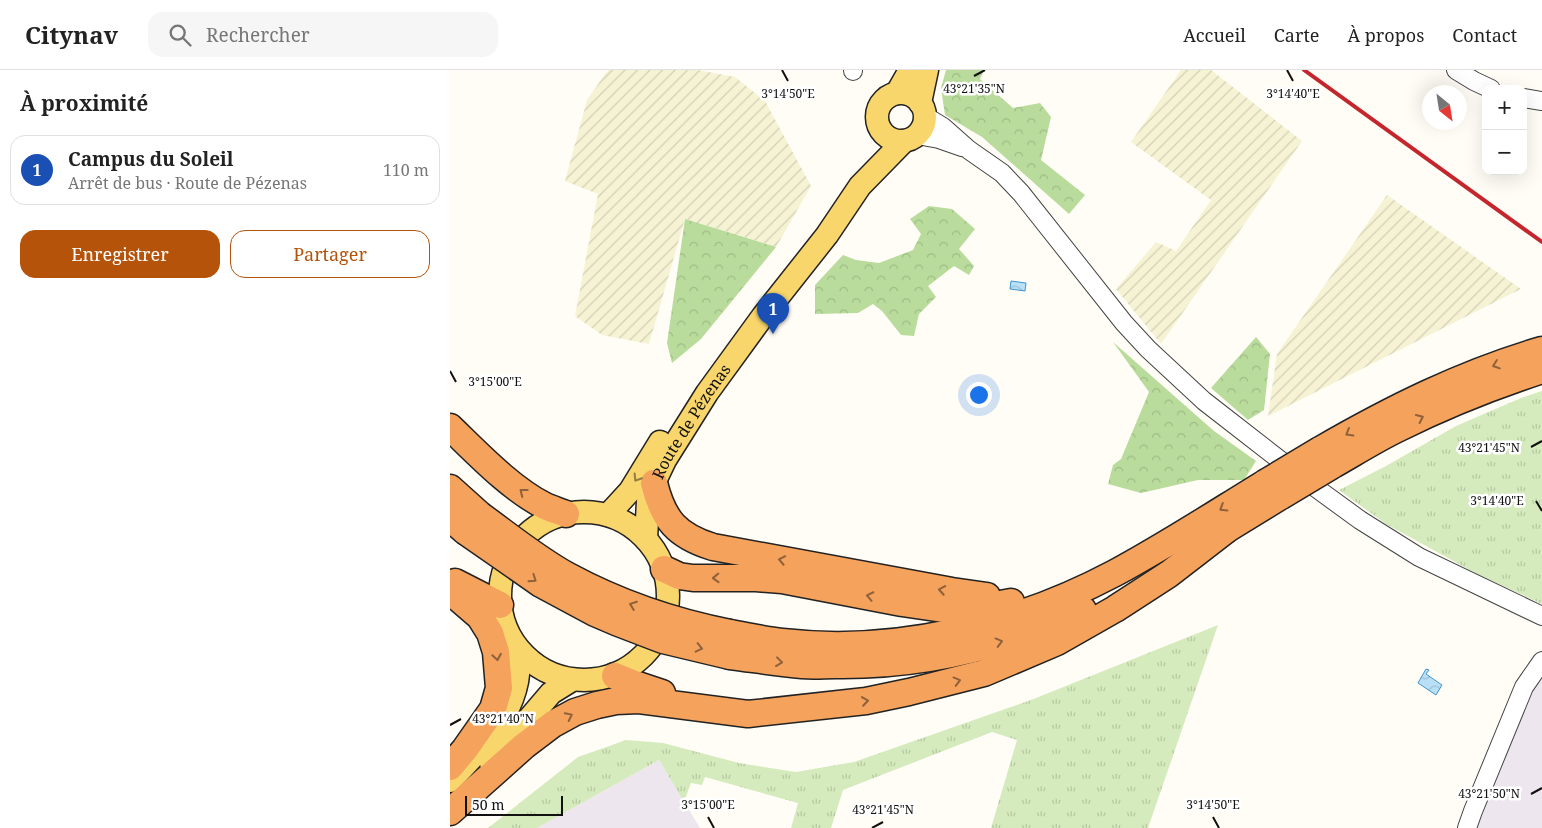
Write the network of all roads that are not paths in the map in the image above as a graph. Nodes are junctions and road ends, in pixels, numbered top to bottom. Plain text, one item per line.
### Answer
1 (910, 70) edge
2 (927, 70) edge
3 (1456, 70) edge
4 (1482, 85) edge
5 (897, 93) junction
6 (1527, 99) edge
7 (1542, 101) edge
8 (917, 124) junction
9 (880, 129) junction
10 (860, 186) junction
11 (763, 316) junction
12 (1542, 350) edge
13 (1542, 370) edge
14 (450, 427) edge
15 (1325, 458) junction
16 (654, 483) junction
17 (450, 488) edge
18 (1273, 489) junction
19 (566, 514) junction
20 (608, 515) junction
21 (465, 521) edge
22 (1226, 530) junction
23 (646, 539) junction
24 (664, 569) junction
25 (1115, 573) junction
26 (450, 579) edge
27 (450, 591) edge
28 (1025, 599) junction
29 (500, 605) junction
30 (1542, 616) edge
31 (730, 644) junction
32 (519, 651) junction
33 (1542, 661) edge
34 (615, 676) junction
35 (572, 680) junction
36 (819, 706) junction
37 (450, 767) edge
38 (450, 781) edge
39 (450, 808) edge
40 (450, 812) edge
41 (1468, 828) edge

1 - 5 main road
2 - 8 main road
3 - 4 street
5 - 8 main road
5 - 9 main road
6 - 7 street
8 - 9 main road
8 - 10 main road, Route de Pézenas
8 - 30 street
9 - 10 main road, Route de Pézenas
10 - 11 main road, Route de Pézenas
11 - 16 main road, Route de Pézenas
11 -> 20 main road, Route de Pézenas
12 -> 15 highway
15 -> 13 highway
19 -> 14 highway
15 - 18 highway, bridge
16 - 23 main road, Route de Pézenas
28 -> 16 highway
17 - 21 highway
18 - 22 highway
18 -> 25 highway
19 - 20 main road
19 - 29 main road
20 - 23 main road
21 - 31 highway, bridge
31 -> 22 highway
36 -> 22 highway
23 - 24 main road
28 -> 24 highway
24 - 34 main road
25 - 28 highway
25 - 31 highway
26 - 29 highway
27 -> 37 highway
29 - 32 main road
32 - 35 main road
32 - 38 main road
33 - 41 street
34 - 35 main road
34 - 36 highway
35 - 39 main road
40 -> 36 highway

